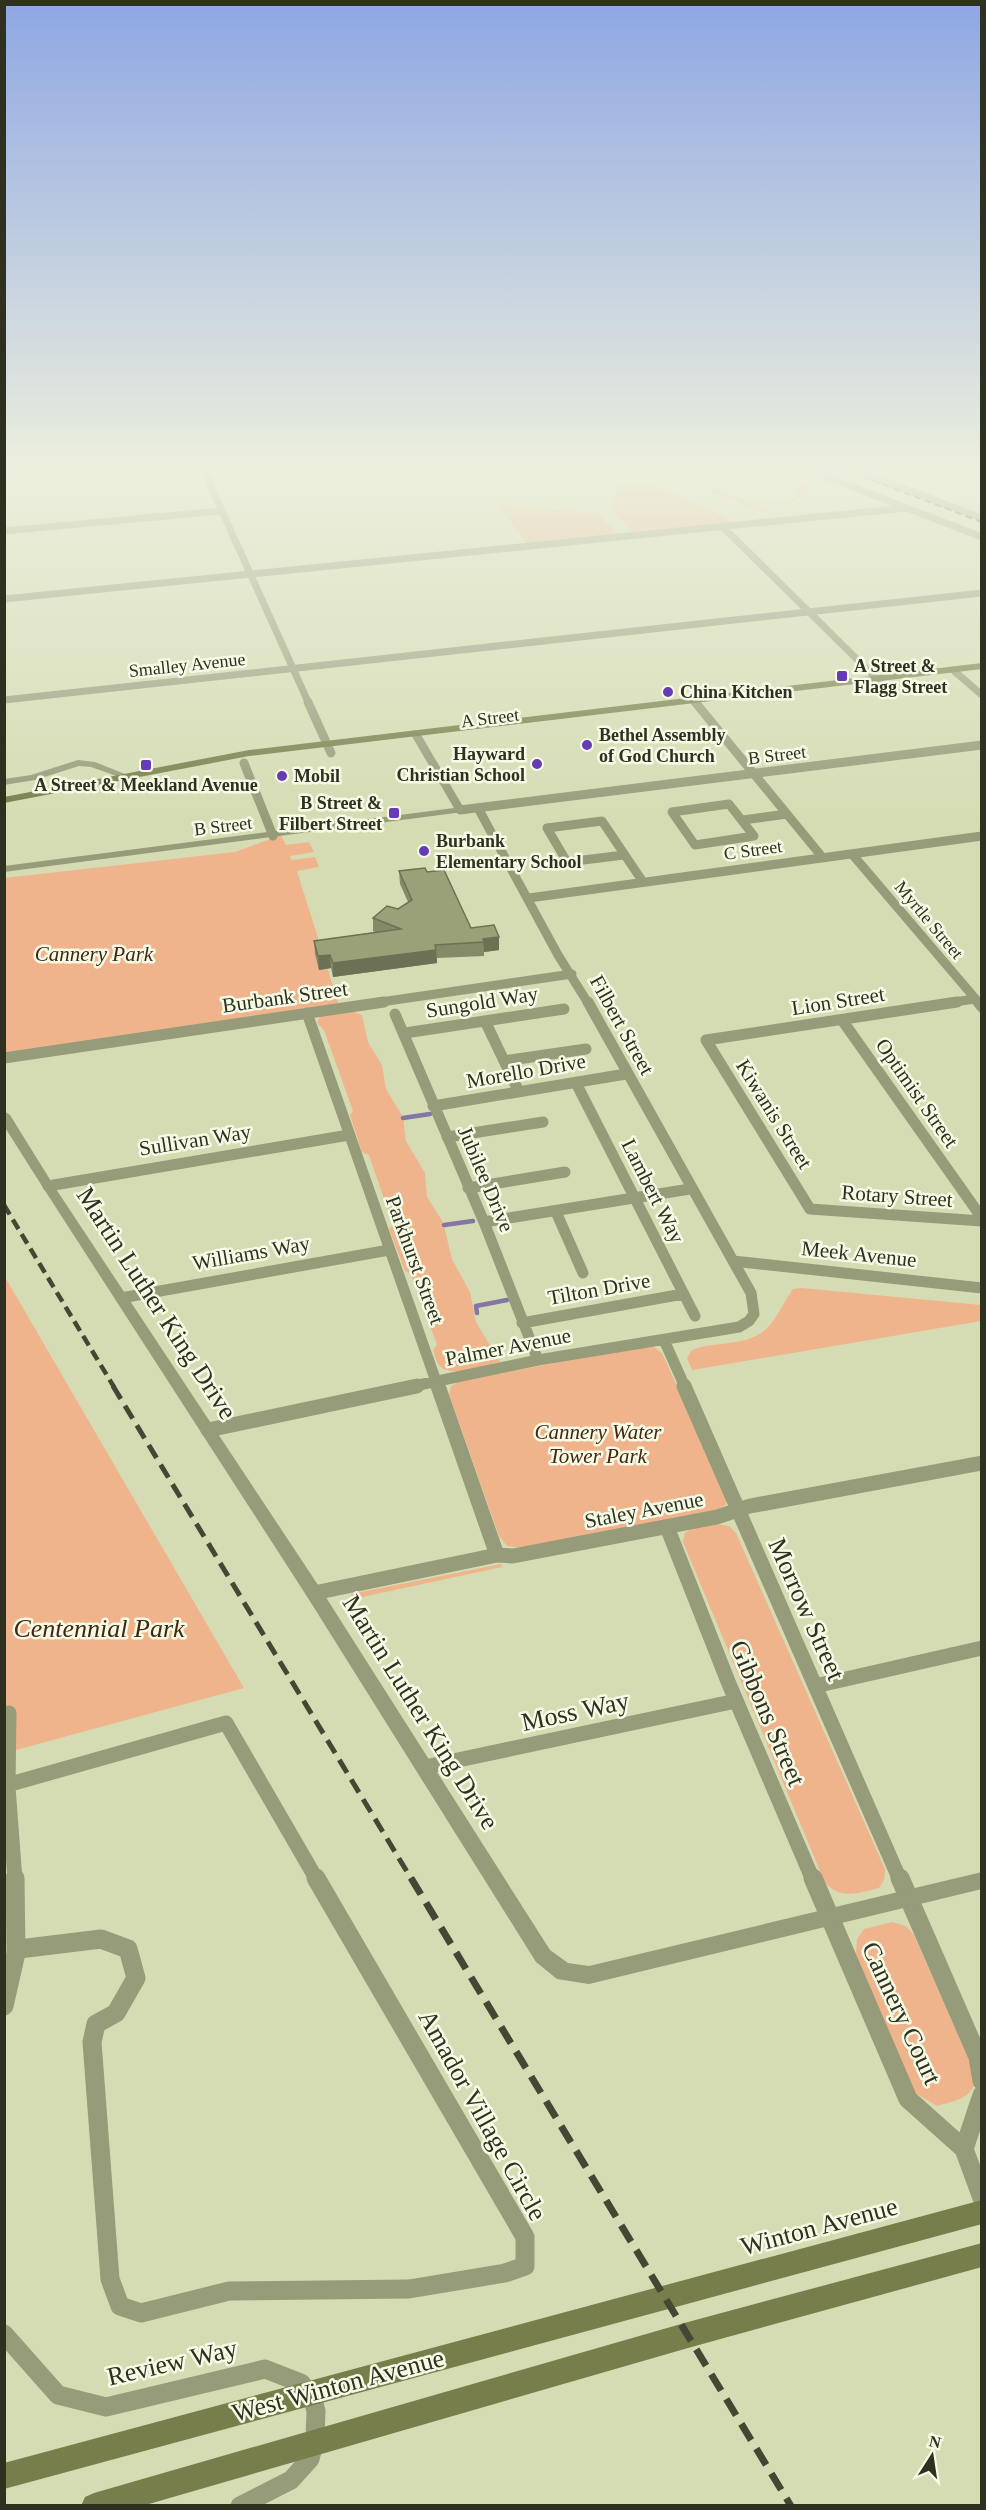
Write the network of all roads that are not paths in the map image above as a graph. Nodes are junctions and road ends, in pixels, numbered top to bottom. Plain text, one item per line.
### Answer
1 (125, 586) edge
2 (254, 586) edge
3 (783, 586) edge
4 (981, 593) edge
5 (4, 598) edge
6 (809, 612) junction
7 (981, 666) edge
8 (291, 669) junction
9 (953, 670) junction
10 (981, 675) edge
11 (962, 678) junction
12 (877, 679) junction
13 (885, 687) junction
14 (981, 695) edge
15 (4, 700) edge
16 (697, 705) junction
17 (418, 738) junction
18 (981, 745) edge
19 (328, 748) junction
20 (244, 763) junction
21 (96, 766) junction
22 (754, 774) junction
23 (125, 776) junction
24 (4, 782) edge
25 (92, 782) junction
26 (64, 793) junction
27 (4, 800) edge
28 (4, 808) edge
29 (478, 808) junction
30 (460, 810) junction
31 (787, 813) junction
32 (743, 820) junction
33 (273, 836) junction
34 (981, 836) edge
35 (852, 854) junction
36 (624, 855) junction
37 (823, 858) junction
38 (4, 869) edge
39 (643, 882) junction
40 (529, 898) junction
41 (572, 974) junction
42 (978, 1003) edge
43 (564, 1008) dead end
44 (308, 1013) junction
45 (395, 1014) dead end
46 (842, 1020) junction
47 (485, 1021) junction
48 (405, 1033) junction
49 (706, 1040) joint
50 (586, 1048) dead end
51 (4, 1058) edge
52 (504, 1061) junction
53 (626, 1074) junction
54 (576, 1083) junction
55 (519, 1092) junction
56 (433, 1106) junction
57 (4, 1115) edge
58 (543, 1122) dead end
59 (349, 1135) junction
60 (447, 1137) junction
61 (565, 1172) dead end
62 (48, 1186) junction
63 (468, 1188) junction
64 (690, 1189) junction
65 (635, 1199) junction
66 (810, 1209) joint
67 (556, 1212) junction
68 (981, 1220) edge
69 (484, 1222) junction
70 (389, 1251) junction
71 (733, 1261) junction
72 (583, 1274) dead end
73 (981, 1288) edge
74 (683, 1294) junction
75 (122, 1298) junction
76 (694, 1316) dead end
77 (522, 1323) junction
78 (664, 1340) junction
79 (538, 1360) junction
80 (437, 1383) junction
81 (208, 1430) junction
82 (981, 1463) edge
83 (737, 1511) junction
84 (667, 1527) junction
85 (497, 1555) junction
86 (314, 1593) junction
87 (981, 1648) edge
88 (815, 1686) junction
89 (736, 1701) junction
90 (9, 1713) dead end
91 (425, 1767) junction
92 (8, 1785) junction
93 (981, 1880) edge
94 (907, 1898) junction
95 (829, 1917) junction
96 (19, 1949) junction
97 (4, 2006) edge
98 (981, 2081) edge
99 (981, 2095) edge
100 (964, 2149) junction
101 (981, 2198) edge
102 (981, 2212) edge
103 (981, 2255) edge
104 (671, 2295) joint
105 (4, 2334) edge
106 (4, 2476) edge
107 (94, 2505) edge
108 (240, 2505) edge

1 - 5 street
2 - 8 street
3 - 6 street
4 - 6 street, Smalley Avenue
6 - 8 street, Smalley Avenue
6 - 12 street
7 - 9 main road, A Street
8 - 15 street, Smalley Avenue
8 - 19 street
9 - 11 street
9 - 12 main road, A Street
10 - 11 main road, A Street
11 - 13 main road, A Street
11 - 14 street
12 - 13 street
12 - 16 main road, A Street
13 - 16 main road, A Street
16 - 17 main road, A Street
16 - 22 street
17 - 19 main road, A Street
17 - 30 street
18 - 22 street, B Street
19 - 20 main road, A Street
19 - 23 main road, A Street
20 - 26 main road, A Street
20 - 33 street
21 - 23 street, A Street
21 - 24 street, A Street
21 - 25 street
22 - 29 street, B Street
22 - 31 street
23 - 25 main road, A Street
25 - 26 main road, A Street
26 - 27 main road, A Street
26 - 28 main road, A Street
29 - 30 street, B Street
29 - 40 street, Filbert Street
30 - 33 street, B Street
31 - 32 street
31 - 37 street
32 - 32 street
33 - 38 street, B Street
34 - 35 street, C Street
35 - 37 street, C Street
35 - 42 street, Myrtle Street
36 - 36 street
36 - 39 street
37 - 39 street, C Street
39 - 40 street, C Street
40 - 41 street, Filbert Street
41 - 44 street, Burbank Street
41 - 53 street, Filbert Street
42 - 46 street, Lion Street
43 - 47 street, Sungold Way
44 - 51 street, Burbank Street
44 - 59 street, Parkhurst Street
45 - 48 street, Jubilee Drive
46 - 49 street, Lion Street
46 - 68 street, Optimist Street
47 - 48 street, Sungold Way
47 - 52 street
48 - 56 street, Jubilee Drive
49 - 66 street, Kiwanis Street
50 - 52 street
52 - 55 street
53 - 54 street, Morello Drive
53 - 64 street, Filbert Street
54 - 55 street, Morello Drive
54 - 65 street, Lambert Way
55 - 56 street, Morello Drive
56 - 60 street, Jubilee Drive
57 - 62 street, Martin Luther King Drive
58 - 60 street
59 - 62 street, Sullivan Way
59 - 70 street, Parkhurst Street
60 - 63 street, Jubilee Drive
61 - 63 street
62 - 75 street, Martin Luther King Drive
63 - 69 street, Jubilee Drive
64 - 65 street
64 - 71 street, Filbert Street
65 - 67 street
65 - 74 street, Lambert Way
66 - 68 street, Rotary Street
67 - 69 street
67 - 72 street
69 - 77 street, Jubilee Drive
70 - 75 street, Williams Way
70 - 80 street, Parkhurst Street
71 - 73 street, Meek Avenue
71 - 78 street, Palmer Avenue
74 - 76 street, Lambert Way
74 - 77 street, Tilton Drive
75 - 81 street, Martin Luther King Drive
77 - 79 street, Jubilee Drive
78 - 79 street, Palmer Avenue
78 - 83 street, Morrow Street
79 - 80 street, Palmer Avenue
80 - 81 street, Palmer Avenue
80 - 85 street, Parkhurst Street
81 - 86 street, Martin Luther King Drive
82 - 83 street, Staley Avenue
83 - 84 street, Staley Avenue
83 - 88 street, Morrow Street
84 - 85 street, Staley Avenue
84 - 89 street, Gibbons Street
85 - 86 street, Staley Avenue
86 - 91 street, Martin Luther King Drive
87 - 88 street
88 - 94 street, Morrow Street
89 - 91 street, Moss Way
89 - 95 street, Gibbons Street
90 - 92 street
91 - 95 street, Martin Luther King Drive
92 - 96 street
92 - 96 street, Amador Village Circle
93 - 94 street, Martin Luther King Drive
94 - 95 street, Martin Luther King Drive
94 - 98 street
95 - 100 street, Cannery Court
96 - 97 street
99 - 100 street
100 - 101 street, Cannery Court
102 - 104 main road, Winton Avenue
103 - 107 main road, West Winton Avenue
104 - 106 main road, West Winton Avenue
105 - 108 street, Review Way

